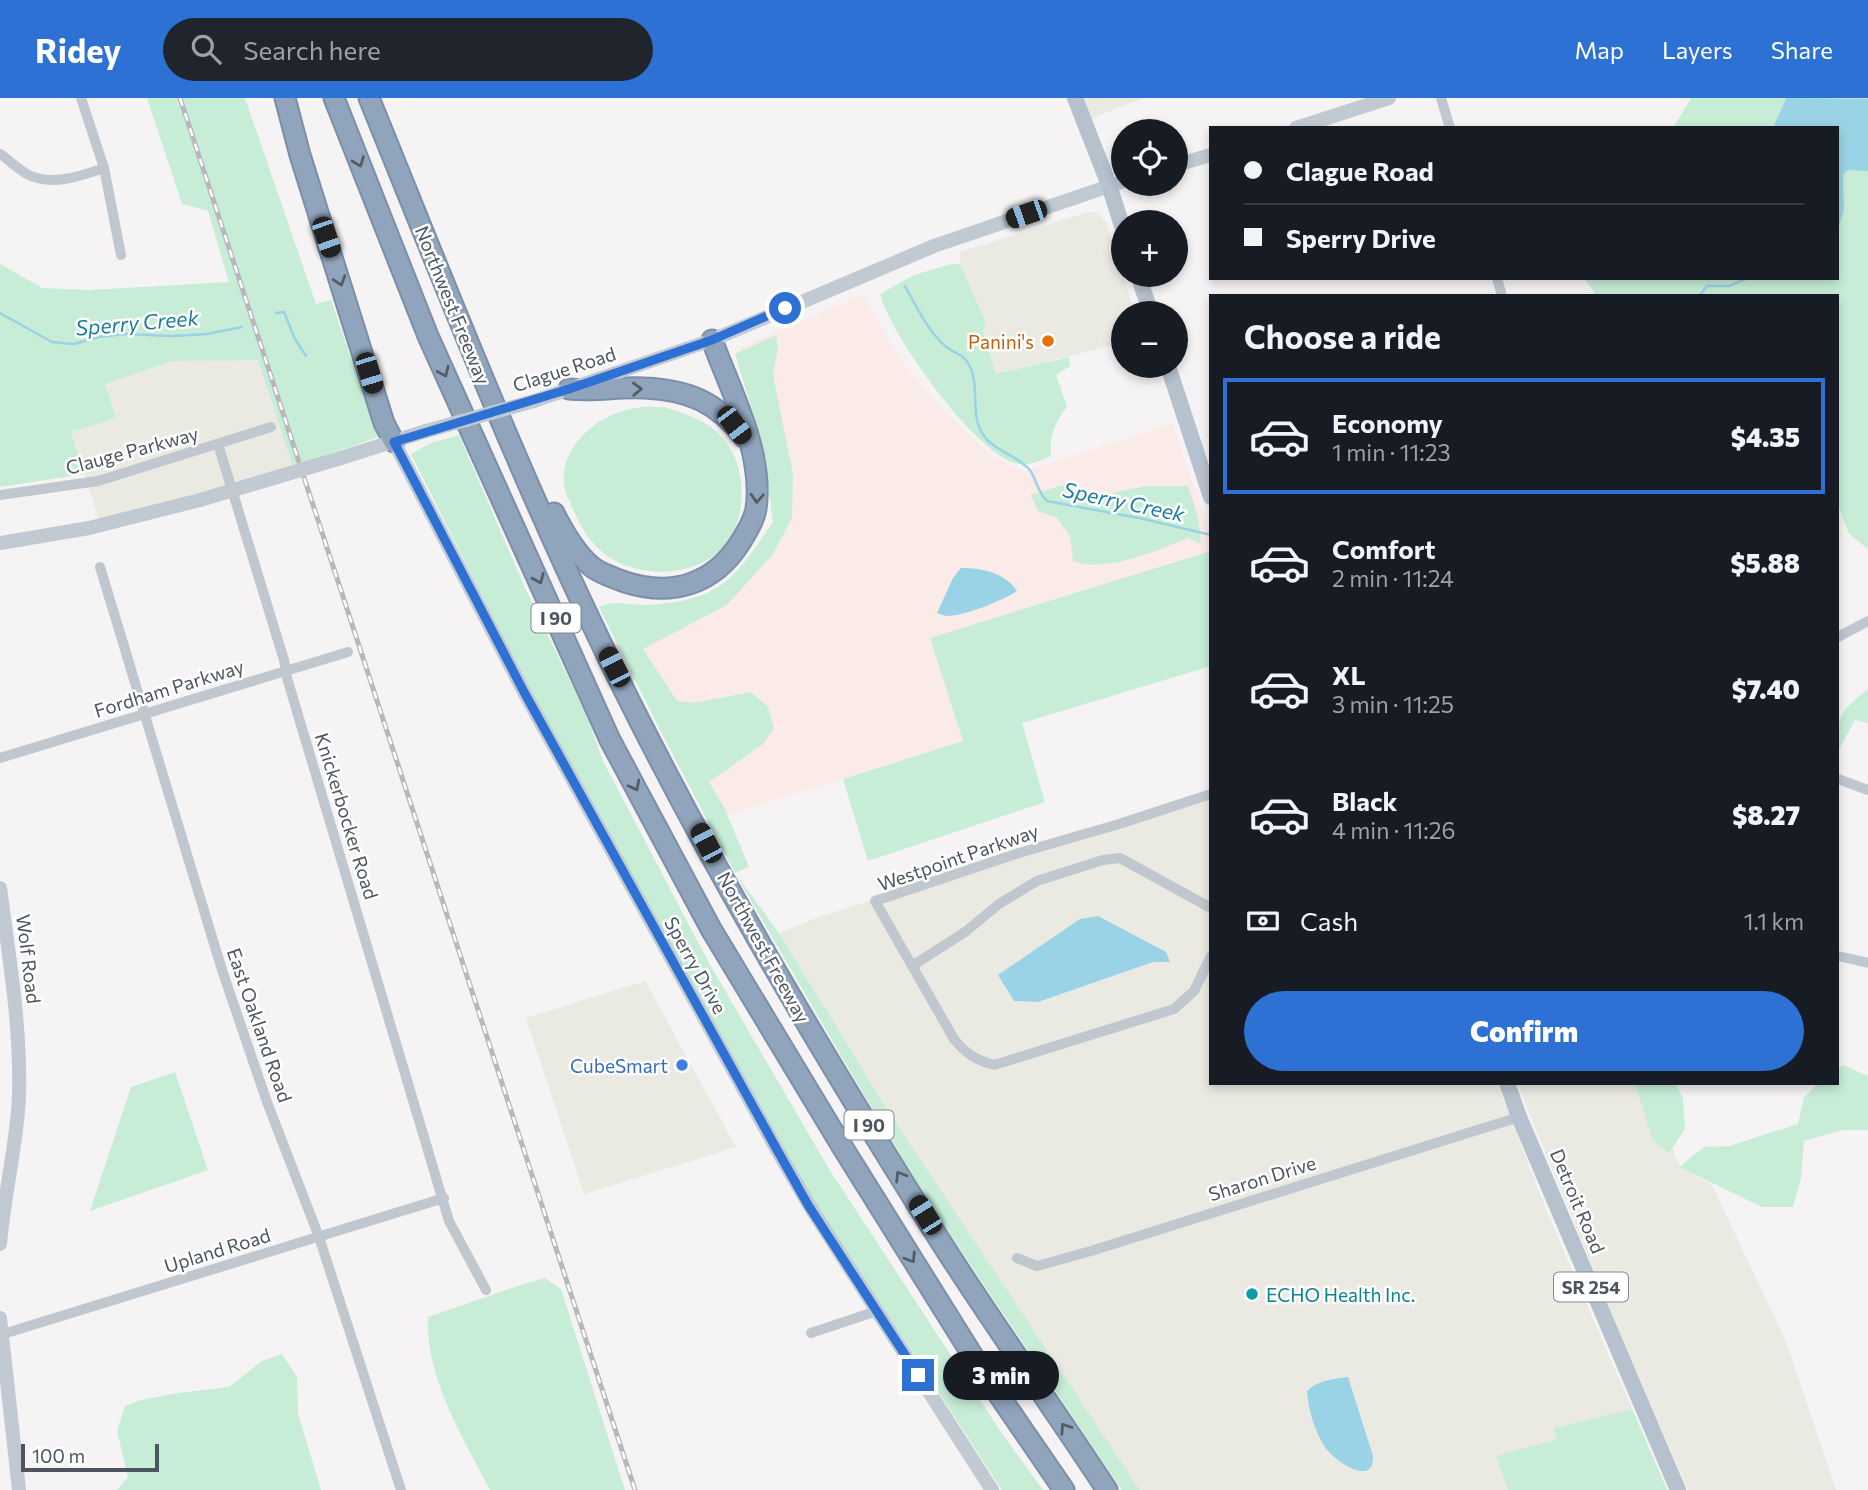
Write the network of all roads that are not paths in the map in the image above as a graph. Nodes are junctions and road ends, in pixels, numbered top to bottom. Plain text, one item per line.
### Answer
1 (81, 98) edge
2 (285, 98) edge
3 (334, 98) edge
4 (369, 98) edge
5 (1075, 98) edge
6 (1389, 98) edge
7 (1441, 98) edge
8 (1302, 126) edge
9 (1449, 126) edge
10 (0, 154) edge
11 (1209, 156) edge
12 (1188, 162) edge
13 (104, 168) junction
14 (1111, 173) edge
15 (1111, 185) edge
16 (121, 255) dead end
17 (712, 340) junction
18 (1172, 378) edge
19 (569, 389) junction
20 (271, 427) dead end
21 (507, 436) junction
22 (394, 442) junction
23 (218, 444) junction
24 (752, 448) junction
25 (1209, 491) edge
26 (0, 495) edge
27 (0, 543) edge
28 (100, 566) dead end
29 (1868, 621) edge
30 (1839, 636) edge
31 (348, 652) dead end
32 (286, 670) junction
33 (146, 714) junction
34 (0, 758) edge
35 (1839, 779) edge
36 (1868, 790) edge
37 (1209, 795) edge
38 (0, 888) edge
39 (1209, 907) edge
40 (1839, 956) edge
41 (1209, 960) edge
42 (1868, 963) edge
43 (912, 966) junction
44 (1508, 1085) edge
45 (1519, 1117) junction
46 (444, 1198) junction
47 (319, 1237) junction
48 (0, 1244) edge
49 (1017, 1258) dead end
50 (486, 1290) dead end
51 (877, 1311) junction
52 (0, 1318) edge
53 (811, 1333) dead end
54 (0, 1335) edge
55 (19, 1490) edge
56 (401, 1490) edge
57 (992, 1490) edge
58 (1064, 1490) edge
59 (1107, 1490) edge
60 (1678, 1490) edge

1 - 13 street
2 -> 22 highway
3 -> 58 highway, Northwest Freeway / I 90
4 - 21 highway, Northwest Freeway / I 90
5 - 14 main road
6 - 8 street
7 - 9 street
10 - 13 street
11 - 12 street
13 - 16 street
15 - 17 street, Clague Road
17 - 19 street, Clague Road
17 - 24 highway
18 - 25 main road
19 - 22 street, Clague Road, bridge
19 -> 24 highway
20 - 23 street, Clauge Parkway
24 -> 21 highway
59 -> 21 highway, Northwest Freeway / I 90
22 - 27 street, Clague Road, bridge
22 - 51 street, Sperry Drive
23 - 26 street, Clauge Parkway
23 - 32 street, Knickerbocker Road
28 - 33 street, East Oakland Road
29 - 30 street
31 - 32 street, Fordham Parkway
32 - 33 street, Fordham Parkway
32 - 46 street, Knickerbocker Road
33 - 34 street, Fordham Parkway
33 - 47 street, East Oakland Road
35 - 36 street
37 - 43 street, Westpoint Parkway
38 - 48 street, Wolf Road
39 - 43 street
40 - 42 street
41 - 43 street, Westpoint Parkway
44 - 45 main road, Detroit Road / SR 254
45 - 49 street, Sharon Drive
45 - 60 main road, Detroit Road / SR 254
46 - 47 street, Upland Road
46 - 50 street, Knickerbocker Road
47 - 54 street, Upland Road
47 - 56 street, East Oakland Road
51 - 53 street
51 - 57 street, Sperry Drive
52 - 54 street
54 - 55 street

